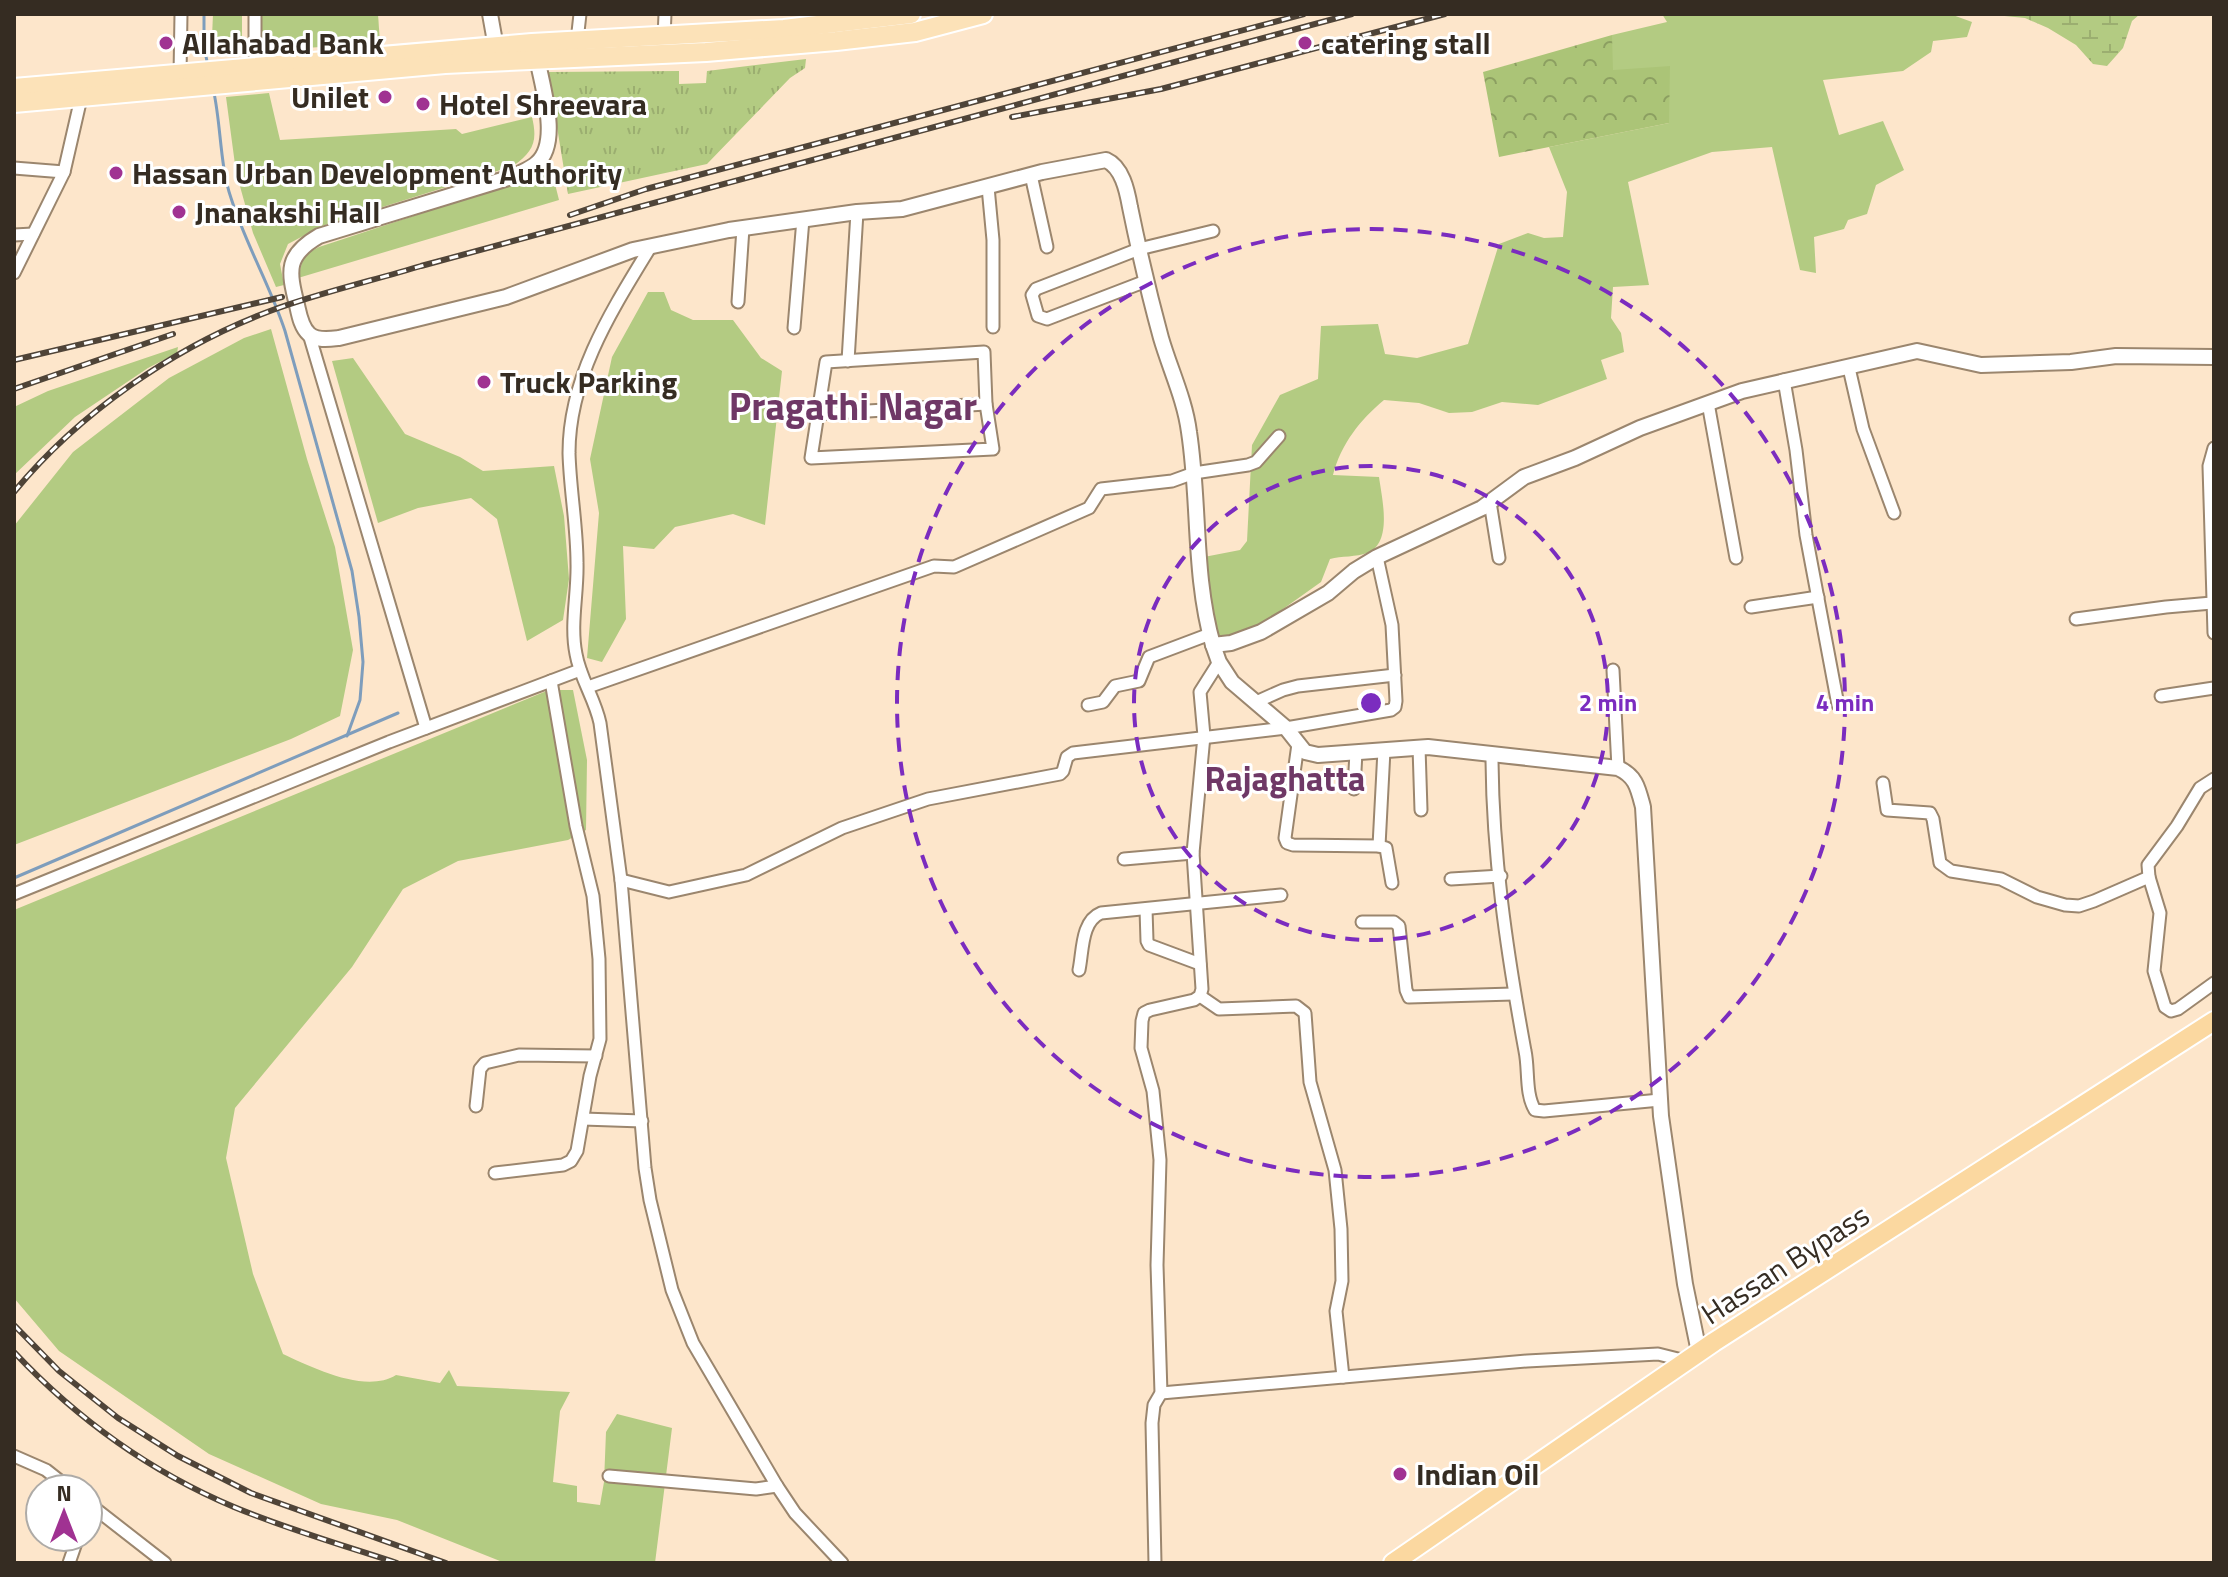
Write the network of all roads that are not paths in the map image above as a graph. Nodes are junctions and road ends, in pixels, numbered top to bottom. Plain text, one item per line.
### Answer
1 (181, 14) edge
2 (255, 14) edge
3 (490, 14) edge
4 (580, 14) edge
5 (665, 14) edge
6 (911, 14) edge
7 (983, 14) edge
8 (873, 17) edge
9 (577, 41) junction
10 (664, 46) junction
11 (536, 51) junction
12 (497, 54) junction
13 (255, 67) junction
14 (236, 76) junction
15 (186, 81) junction
16 (14, 88) edge
17 (81, 98) junction
18 (14, 103) edge
19 (14, 168) edge
20 (64, 172) junction
21 (1031, 175) junction
22 (988, 187) junction
23 (857, 212) junction
24 (803, 219) junction
25 (743, 228) junction
26 (1213, 231) dead end
27 (33, 234) junction
28 (14, 235) edge
29 (651, 246) junction
30 (1047, 247) dead end
31 (1139, 249) junction
32 (14, 273) edge
33 (1146, 281) junction
34 (738, 302) dead end
35 (993, 327) dead end
36 (794, 328) dead end
37 (309, 334) junction
38 (2214, 357) edge
39 (848, 361) junction
40 (1849, 368) junction
41 (1784, 380) junction
42 (1708, 403) junction
43 (986, 404) junction
44 (817, 414) junction
45 (1279, 436) dead end
46 (2214, 448) edge
47 (1194, 473) junction
48 (1490, 502) junction
49 (2213, 508) edge
50 (1894, 513) dead end
51 (1377, 557) junction
52 (1499, 558) dead end
53 (1736, 558) dead end
54 (2213, 569) edge
55 (1818, 597) junction
56 (1751, 607) dead end
57 (2213, 610) edge
58 (2076, 619) dead end
59 (2214, 633) edge
60 (1211, 639) junction
61 (1219, 662) junction
62 (580, 670) junction
63 (1613, 670) dead end
64 (1395, 675) junction
65 (551, 681) junction
66 (588, 687) junction
67 (2214, 688) edge
68 (2161, 696) dead end
69 (1256, 702) junction
70 (1088, 705) dead end
71 (1838, 705) dead end
72 (426, 728) junction
73 (1286, 728) junction
74 (1204, 736) junction
75 (1298, 744) junction
76 (1419, 747) junction
77 (1384, 750) junction
78 (1356, 752) junction
79 (1492, 754) junction
80 (1618, 768) junction
81 (2214, 779) edge
82 (1883, 783) dead end
83 (1354, 789) dead end
84 (1421, 810) dead end
85 (1379, 846) junction
86 (1193, 853) junction
87 (1124, 859) dead end
88 (1501, 876) junction
89 (2149, 877) junction
90 (1451, 879) dead end
91 (621, 880) junction
92 (1392, 883) dead end
93 (14, 894) edge
94 (1281, 895) dead end
95 (1195, 902) junction
96 (1146, 909) junction
97 (1362, 922) dead end
98 (1200, 964) junction
99 (1079, 970) dead end
100 (2214, 983) edge
101 (1513, 994) junction
102 (1200, 996) junction
103 (2214, 1021) edge
104 (596, 1056) junction
105 (1660, 1100) junction
106 (476, 1106) dead end
107 (583, 1119) junction
108 (642, 1121) junction
109 (495, 1173) dead end
110 (1693, 1357) junction
111 (1343, 1377) junction
112 (1161, 1393) junction
113 (14, 1456) edge
114 (50, 1473) edge
115 (609, 1476) dead end
116 (777, 1486) junction
117 (104, 1517) edge
118 (165, 1563) edge
119 (842, 1563) edge
120 (1155, 1563) edge
121 (1393, 1563) edge

1 - 15 street
2 - 13 street
3 - 12 street
4 - 9 street
5 - 10 street
6 - 8 main road
7 - 10 main road
8 - 10 main road
9 - 10 main road
9 - 11 main road
10 - 11 main road
11 - 12 main road
11 - 37 street
12 - 13 main road
12 - 14 main road
13 - 14 main road
14 - 15 main road
15 - 16 main road
15 - 17 main road
17 - 18 main road
17 - 20 street
19 - 20 street
20 - 27 street
21 - 22 street
21 - 30 street
21 - 31 street
22 - 23 street
22 - 35 street
23 - 24 street
23 - 39 street
24 - 25 street
24 - 36 street
25 - 29 street
25 - 34 street
26 - 31 street
27 - 28 street
27 - 32 street
29 - 37 street
29 - 62 street
31 - 33 street
31 - 33 street
33 - 47 street
37 - 72 street
38 - 40 street
39 - 43 street
39 - 44 street
40 - 41 street
40 - 50 street
41 - 42 street
41 - 55 street
42 - 48 street
42 - 53 street
43 - 44 street
43 - 44 street
45 - 47 street
46 - 49 street
47 - 60 street
47 - 66 street
48 - 51 street
48 - 52 street
49 - 54 street
51 - 60 street
51 - 64 street
54 - 57 street
55 - 56 street
55 - 71 street
57 - 58 street
57 - 59 street
60 - 61 street
60 - 70 street
61 - 69 street
61 - 74 street
62 - 65 street
62 - 66 street
63 - 80 street
64 - 69 street
64 - 73 street
65 - 72 street
65 - 104 street
66 - 91 street
67 - 68 street
69 - 73 street
72 - 93 street
73 - 74 street
73 - 75 street
74 - 86 street
74 - 91 street
75 - 78 street
75 - 85 street
76 - 77 street
76 - 79 street
76 - 84 street
77 - 78 street
77 - 85 street
78 - 83 street
79 - 80 street
79 - 88 street
80 - 105 street
81 - 89 street
82 - 89 street
85 - 92 street
86 - 87 street
86 - 95 street
88 - 90 street
88 - 101 street
89 - 100 street
91 - 108 street
94 - 95 street
95 - 96 street
95 - 98 street
96 - 98 street
96 - 99 street
97 - 101 street
98 - 102 street
101 - 105 street
102 - 111 street
102 - 112 street
103 - 110 highway, Hassan Bypass
104 - 106 street
104 - 107 street
105 - 110 street
107 - 108 street
107 - 109 street
108 - 116 street
110 - 111 street
110 - 121 highway, Hassan Bypass
111 - 112 street
112 - 120 street
113 - 114 street
115 - 116 street
116 - 119 street
117 - 118 street

